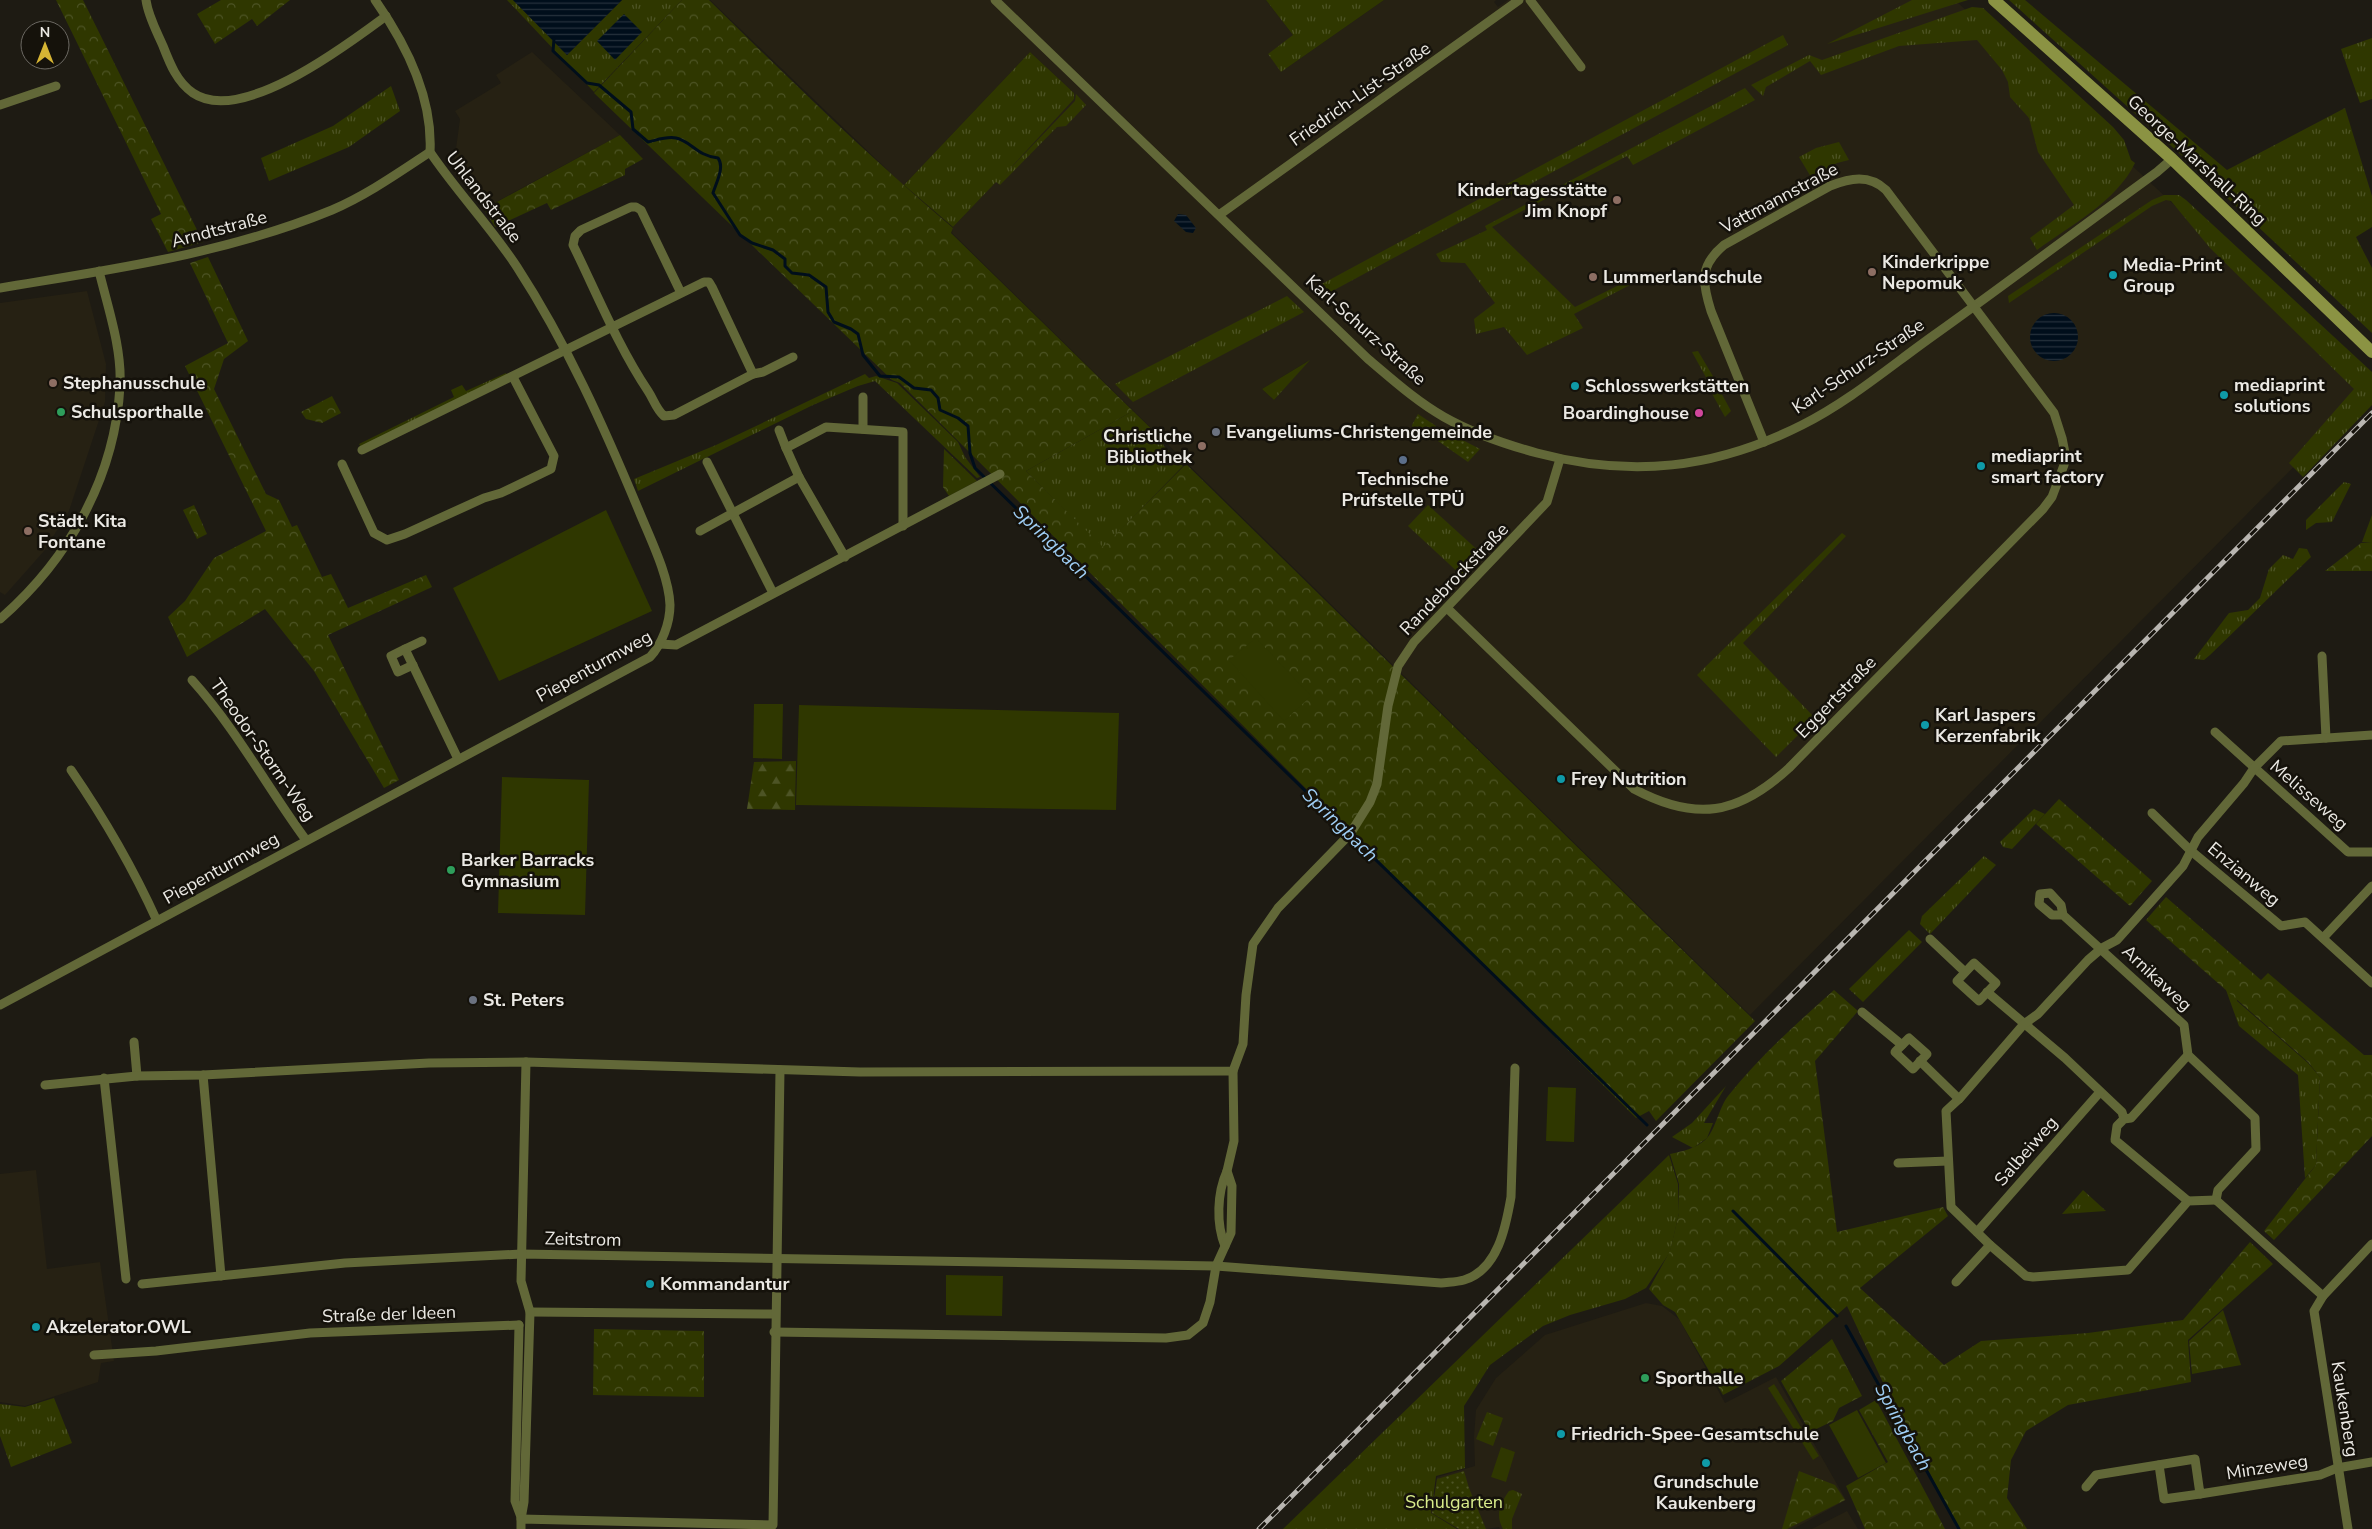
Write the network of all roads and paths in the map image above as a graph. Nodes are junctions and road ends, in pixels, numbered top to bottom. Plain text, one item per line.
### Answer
1 (146, 0) edge
2 (375, 0) edge
3 (995, 0) edge
4 (1519, 0) edge
5 (1530, 0) edge
6 (1994, 0) edge
7 (386, 16) junction
8 (1581, 67) dead end
9 (56, 86) dead end
10 (0, 105) edge
11 (430, 152) junction
12 (2172, 159) junction
13 (1219, 215) junction
14 (99, 271) junction
15 (0, 288) edge
16 (681, 293) junction
17 (1975, 306) junction
18 (613, 327) junction
19 (567, 351) junction
20 (2372, 352) edge
21 (793, 357) dead end
22 (753, 374) junction
23 (513, 377) junction
24 (863, 397) dead end
25 (863, 429) junction
26 (778, 430) dead end
27 (1764, 442) junction
28 (786, 448) junction
29 (362, 450) dead end
30 (1560, 459) junction
31 (707, 462) dead end
32 (342, 464) dead end
33 (1000, 474) dead end
34 (799, 477) junction
35 (732, 514) junction
36 (903, 526) junction
37 (700, 531) dead end
38 (844, 557) junction
39 (773, 593) junction
40 (1447, 608) junction
41 (0, 619) edge
42 (422, 641) dead end
43 (660, 644) junction
44 (405, 649) junction
45 (2322, 656) dead end
46 (413, 665) junction
47 (192, 680) dead end
48 (2215, 732) dead end
49 (2372, 735) edge
50 (2326, 738) junction
51 (458, 759) junction
52 (2254, 768) junction
53 (70, 770) dead end
54 (2152, 813) dead end
55 (306, 840) junction
56 (2190, 850) junction
57 (2372, 852) edge
58 (2372, 886) edge
59 (2063, 915) dead end
60 (157, 921) junction
61 (2323, 938) junction
62 (1930, 939) dead end
63 (2102, 948) junction
64 (1965, 972) junction
65 (2372, 983) edge
66 (1988, 992) junction
67 (0, 1005) edge
68 (1862, 1012) dead end
69 (2024, 1024) junction
70 (134, 1042) dead end
71 (1902, 1045) junction
72 (2188, 1055) junction
73 (1920, 1061) junction
74 (526, 1062) junction
75 (1515, 1068) dead end
76 (780, 1070) junction
77 (1233, 1071) junction
78 (203, 1075) junction
79 (137, 1076) junction
80 (104, 1078) junction
81 (45, 1085) dead end
82 (2100, 1092) junction
83 (1959, 1099) junction
84 (2124, 1119) junction
85 (1948, 1161) junction
86 (1898, 1163) dead end
87 (2216, 1200) junction
88 (2188, 1201) junction
89 (1977, 1232) junction
90 (2372, 1244) edge
91 (1990, 1245) junction
92 (521, 1254) junction
93 (776, 1259) junction
94 (1216, 1266) junction
95 (221, 1276) junction
96 (126, 1279) dead end
97 (1956, 1282) dead end
98 (142, 1284) dead end
99 (2323, 1296) junction
100 (530, 1312) junction
101 (775, 1314) junction
102 (519, 1326) junction
103 (774, 1332) junction
104 (94, 1355) dead end
105 (2372, 1462) edge
106 (2159, 1465) junction
107 (2338, 1468) junction
108 (520, 1472) junction
109 (2086, 1488) dead end
110 (2200, 1494) junction
111 (522, 1519) junction
112 (520, 1529) edge
113 (2348, 1529) edge

1 - 7 street
2 - 7 street, Uhlandstraße
3 - 13 street, Karl-Schurz-Straße
4 - 13 street, Friedrich-List-Straße
5 - 8 street
6 - 12 main road, George-Marshall-Ring
7 - 11 street, Uhlandstraße
9 - 10 street
11 - 14 street, Arndtstraße
11 - 19 street, Uhlandstraße
12 - 17 street, Karl-Schurz-Straße
12 - 20 main road, George-Marshall-Ring
13 - 30 street, Karl-Schurz-Straße
14 - 15 street, Arndtstraße
14 - 41 street
16 - 18 street
16 - 18 street
16 - 22 street
17 - 27 street, Karl-Schurz-Straße
17 - 27 street, Vattmannstraße
17 - 40 street, Eggertstraße
18 - 19 street
18 - 22 street
19 - 23 street
19 - 43 street, Uhlandstraße
21 - 22 street
23 - 29 street
23 - 32 street
24 - 25 street
25 - 28 street
25 - 36 street
26 - 28 street
27 - 30 street, Karl-Schurz-Straße
28 - 34 street
30 - 40 street, Randebrockstraße
31 - 35 street
33 - 36 street, Piepenturmweg
34 - 35 street
34 - 38 street
35 - 37 street
35 - 39 street
36 - 38 street, Piepenturmweg
38 - 39 street, Piepenturmweg
39 - 43 street, Piepenturmweg
40 - 77 street, Randebrockstraße
42 - 44 street
43 - 51 street, Piepenturmweg
44 - 46 street
44 - 46 street
45 - 50 street
46 - 51 street
47 - 55 street, Theodor-Storm-Weg
48 - 52 street
49 - 50 street, Enzianweg
50 - 52 street, Enzianweg
51 - 55 street, Piepenturmweg
52 - 56 street, Enzianweg
52 - 57 street, Melisseweg
53 - 60 street
54 - 56 street, Enzianweg
55 - 60 street, Piepenturmweg
56 - 61 street, Enzianweg
56 - 63 street, Enzianweg
58 - 61 street
59 - 63 street, Arnikaweg
60 - 67 street, Piepenturmweg
61 - 65 street, Enzianweg
62 - 64 street
63 - 69 street, Arnikaweg
63 - 72 street, Arnikaweg
64 - 66 street
64 - 66 street
66 - 69 street
68 - 71 street
69 - 82 street
69 - 83 street, Arnikaweg
70 - 79 street
71 - 73 street
71 - 73 street
72 - 84 street
72 - 87 street
73 - 83 street
74 - 76 street
74 - 78 street
74 - 92 street
75 - 94 street, Zeitstrom
76 - 77 street
76 - 93 street
77 - 94 street
78 - 79 street
78 - 95 street
79 - 80 street
80 - 81 street
80 - 96 street
82 - 84 street
82 - 89 street, Salbeiweg
83 - 85 street, Arnikaweg
84 - 88 street
85 - 86 street
85 - 89 street, Arnikaweg
87 - 88 street
87 - 99 street
88 - 91 street, Arnikaweg
89 - 91 street, Arnikaweg
90 - 99 street, Kaukenberg
91 - 97 street
92 - 93 street, Zeitstrom
92 - 95 street, Zeitstrom
92 - 100 street
93 - 94 street, Zeitstrom
93 - 101 street
94 - 103 street
95 - 98 street, Zeitstrom
99 - 107 street, Kaukenberg
100 - 101 street
100 - 102 street
100 - 108 street
101 - 103 street
102 - 104 street, Straße der Ideen
102 - 108 street
103 - 111 street
105 - 107 street, Minzeweg
106 - 109 street
106 - 110 street, Minzeweg
106 - 110 street
107 - 110 street, Minzeweg
107 - 113 street, Kaukenberg
108 - 111 street
111 - 112 street

